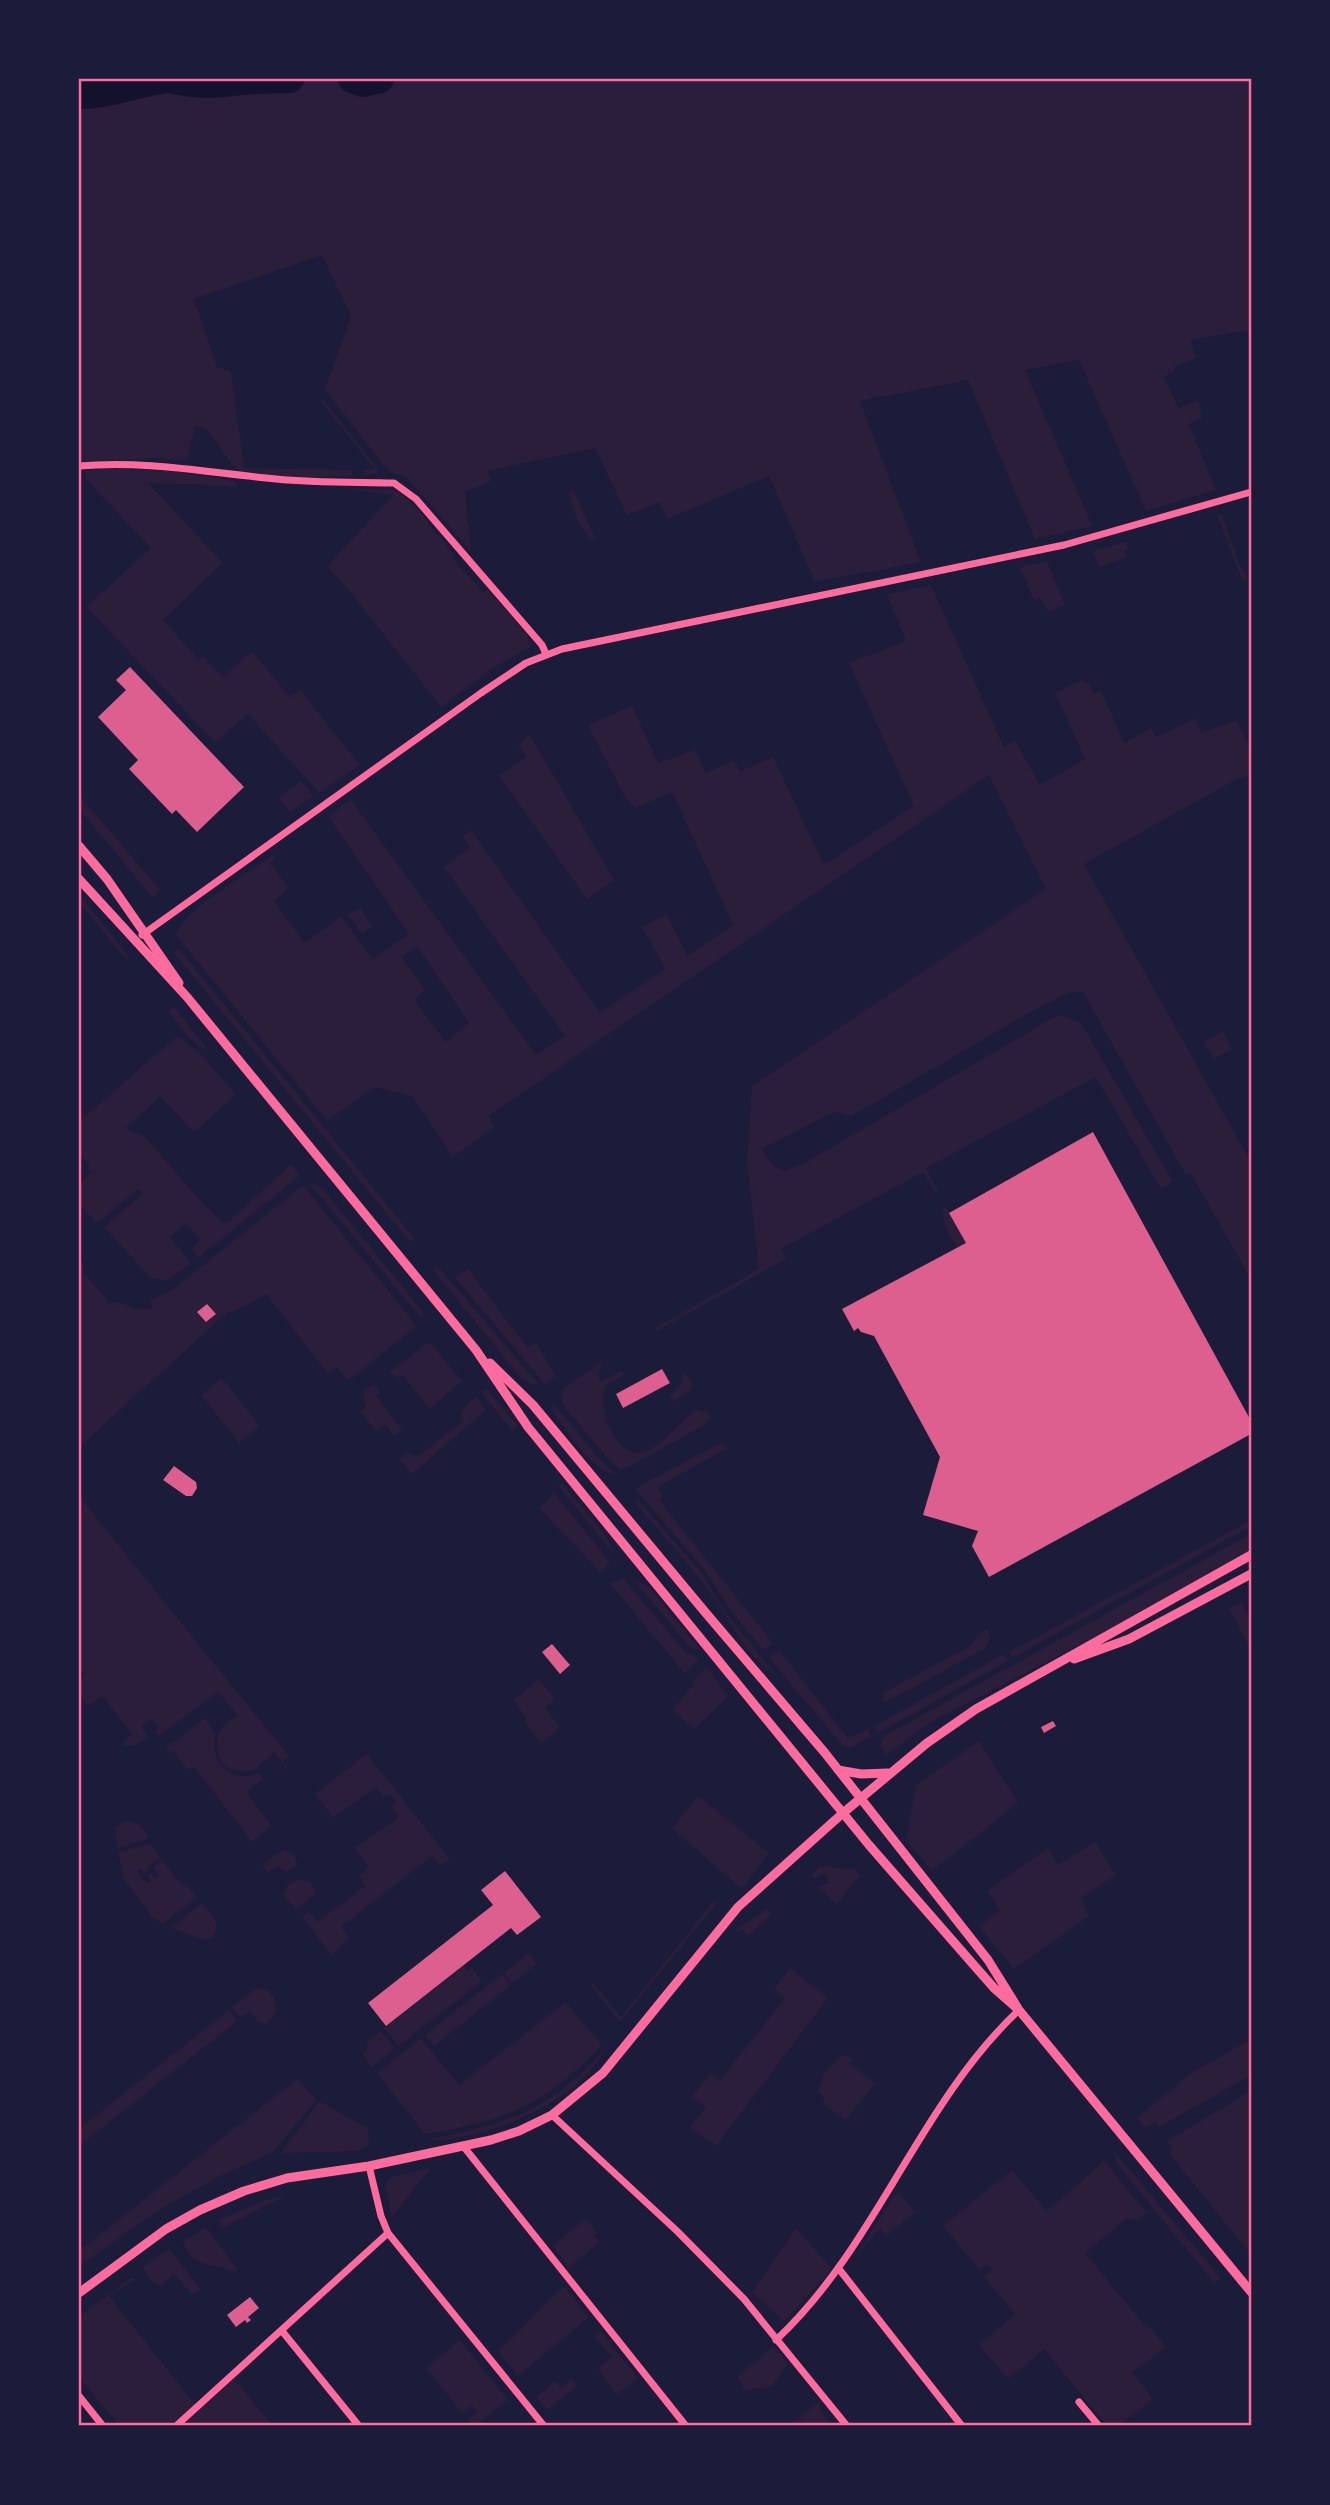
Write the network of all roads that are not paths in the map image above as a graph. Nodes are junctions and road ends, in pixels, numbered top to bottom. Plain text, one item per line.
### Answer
1 (79, 466) edge
2 (1251, 492) edge
3 (546, 654) junction
4 (79, 846) edge
5 (79, 879) edge
6 (145, 933) junction
7 (133, 941) junction
8 (187, 997) junction
9 (476, 1349) junction
10 (1251, 1555) edge
11 (1251, 1574) edge
12 (1056, 1665) junction
13 (838, 1770) junction
14 (890, 1773) junction
15 (860, 1799) junction
16 (843, 1813) junction
17 (1019, 2010) junction
18 (552, 2115) junction
19 (464, 2147) junction
20 (369, 2166) junction
21 (388, 2233) junction
22 (839, 2269) junction
23 (1251, 2292) edge
24 (79, 2293) edge
25 (282, 2331) junction
26 (776, 2340) junction
27 (79, 2396) edge
28 (1079, 2402) dead end
29 (103, 2426) edge
30 (176, 2426) edge
31 (359, 2426) edge
32 (544, 2426) edge
33 (686, 2426) edge
34 (847, 2426) edge
35 (962, 2426) edge
36 (1099, 2426) edge

1 - 3 street
2 - 3 street
3 - 6 street
4 - 6 street
5 - 7 street
6 - 7 street
6 - 8 street
7 - 8 street
8 - 9 street
9 - 13 street
9 - 16 street
10 - 12 street
11 - 12 street
12 - 14 street
13 - 14 street
13 - 15 street
14 - 15 street
15 - 16 street
15 - 17 street
16 - 17 street
16 - 18 street
17 - 22 street
17 - 23 street
18 - 19 street
18 - 26 street
19 - 20 street
19 - 33 street
20 - 21 street
20 - 24 street
21 - 25 street
21 - 32 street
22 - 26 street
22 - 35 street
25 - 30 street
25 - 31 street
26 - 34 street
27 - 29 street
28 - 36 street

